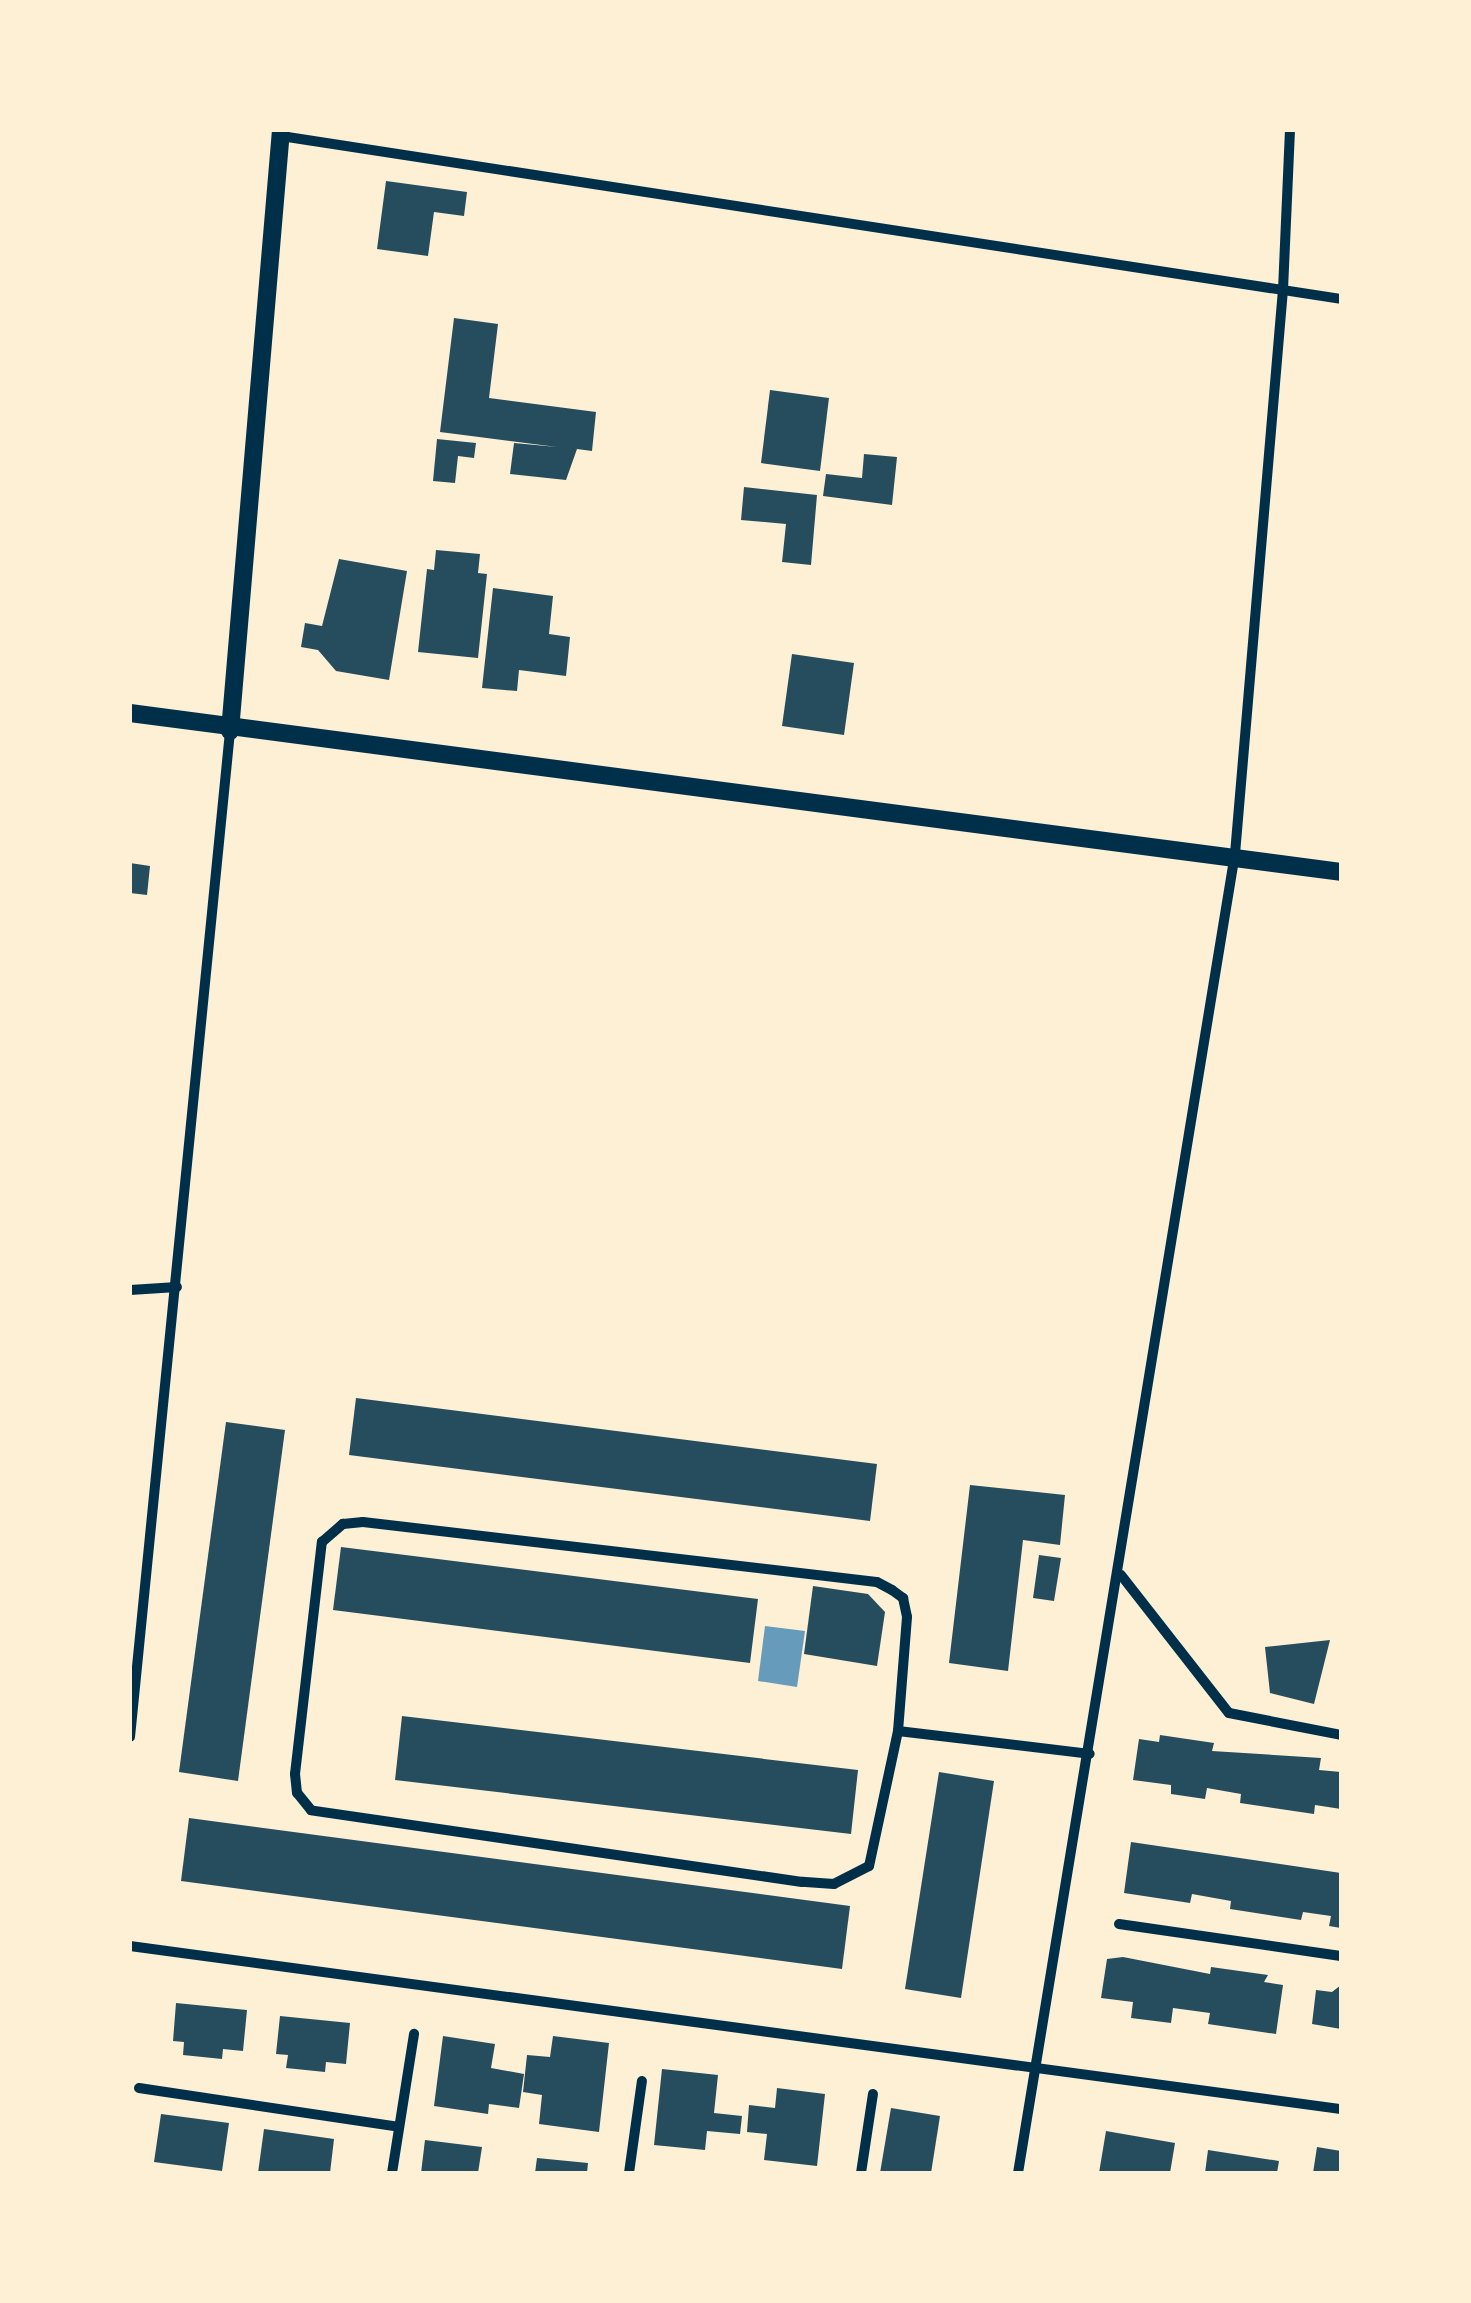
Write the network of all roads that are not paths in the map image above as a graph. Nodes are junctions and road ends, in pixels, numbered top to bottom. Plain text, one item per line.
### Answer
1 (1290, 130) edge
2 (281, 133) edge
3 (1283, 290) junction
4 (1341, 299) edge
5 (130, 713) edge
6 (230, 731) junction
7 (1235, 854) junction
8 (1341, 872) edge
9 (176, 1288) junction
10 (130, 1290) edge
11 (1121, 1576) junction
12 (130, 1592) edge
13 (145, 1594) junction
14 (898, 1731) junction
15 (1341, 1735) edge
16 (130, 1736) edge
17 (1090, 1754) junction
18 (1119, 1924) dead end
19 (130, 1946) edge
20 (1341, 1956) edge
21 (414, 2034) dead end
22 (1036, 2063) junction
23 (642, 2081) dead end
24 (138, 2088) dead end
25 (874, 2094) dead end
26 (1341, 2109) edge
27 (399, 2127) junction
28 (392, 2173) edge
29 (629, 2173) edge
30 (861, 2173) edge
31 (1018, 2173) edge

1 - 3 street
2 - 3 street
2 - 6 street
3 - 4 street
3 - 7 street
5 - 6 street
6 - 7 street
6 - 9 street
7 - 8 street
7 - 11 street
9 - 10 street
9 - 13 street
11 - 15 street
11 - 17 street
12 - 13 street
13 - 16 street
14 - 14 street
14 - 17 street
17 - 22 street
18 - 20 street
19 - 22 street
21 - 27 street
22 - 26 street
22 - 31 street
23 - 29 street
24 - 27 street
25 - 30 street
27 - 28 street

